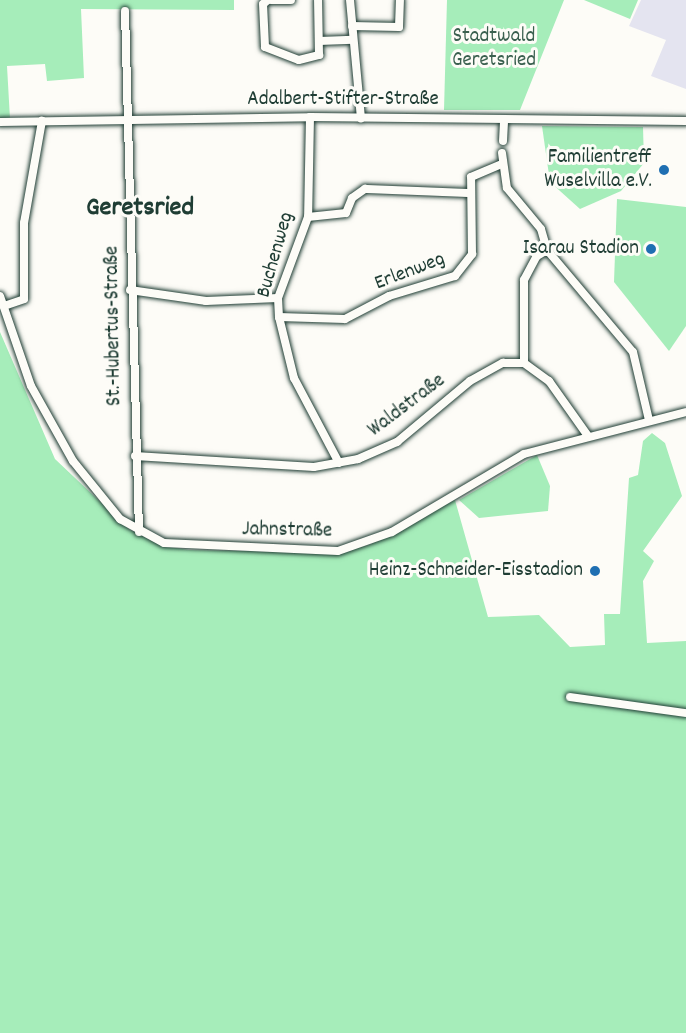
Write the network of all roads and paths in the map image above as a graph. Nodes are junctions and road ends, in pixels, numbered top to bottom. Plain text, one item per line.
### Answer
1 (270, 0) edge
2 (291, 0) edge
3 (318, 0) edge
4 (350, 0) edge
5 (400, 0) edge
6 (125, 11) dead end
7 (352, 26) junction
8 (353, 40) junction
9 (319, 41) junction
10 (310, 117) junction
11 (361, 118) junction
12 (504, 119) junction
13 (128, 120) junction
14 (42, 121) junction
15 (686, 121) edge
16 (0, 122) edge
17 (502, 141) dead end
18 (502, 153) dead end
19 (501, 164) junction
20 (470, 193) junction
21 (308, 217) junction
22 (547, 250) junction
23 (130, 290) junction
24 (0, 296) edge
25 (278, 298) junction
26 (4, 306) junction
27 (279, 317) junction
28 (524, 363) junction
29 (686, 412) edge
30 (650, 420) junction
31 (588, 436) junction
32 (135, 456) junction
33 (339, 463) junction
34 (140, 532) junction
35 (570, 697) dead end
36 (686, 712) edge

1 - 2 street
1 - 9 street
3 - 9 street
4 - 7 street
5 - 7 street
6 - 13 street, St.-Hubertus-Straße
7 - 8 street
8 - 9 street
8 - 11 street
10 - 11 street, Adalbert-Stifter-Straße
10 - 13 street, Adalbert-Stifter-Straße
10 - 21 street, Buchenweg
11 - 12 street, Adalbert-Stifter-Straße
12 - 15 street, Adalbert-Stifter-Straße
12 - 17 street
13 - 14 street, Adalbert-Stifter-Straße
13 - 23 street, St.-Hubertus-Straße
14 - 16 street, Adalbert-Stifter-Straße
14 - 26 street
18 - 19 street
19 - 20 street
19 - 22 street
20 - 21 street
20 - 27 street, Erlenweg
21 - 25 street, Buchenweg
22 - 28 street
22 - 30 street
23 - 25 street
23 - 32 street, St.-Hubertus-Straße
24 - 26 street, Jahnstraße
25 - 27 street, Buchenweg
26 - 34 street, Jahnstraße
27 - 33 street, Buchenweg
28 - 31 street
28 - 33 street, Waldstraße
29 - 30 street, Jahnstraße
30 - 31 street, Jahnstraße
31 - 34 street, Jahnstraße
32 - 33 street, Waldstraße
32 - 34 street, St.-Hubertus-Straße
35 - 36 street

